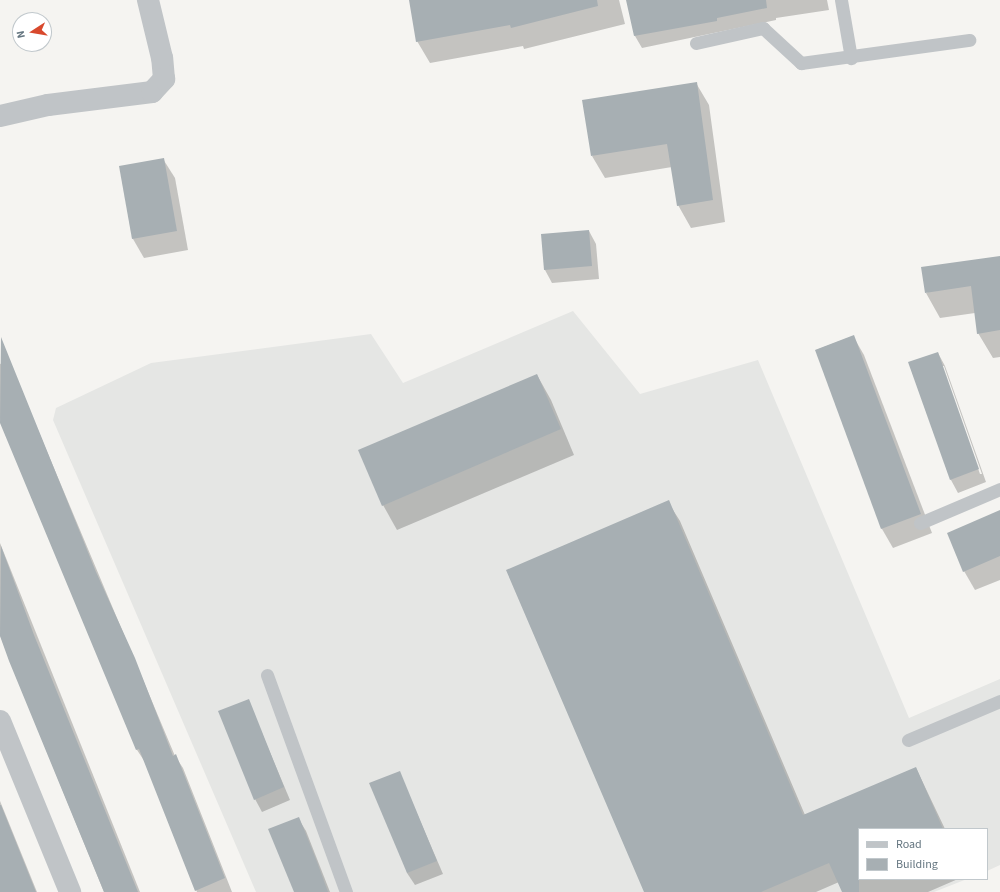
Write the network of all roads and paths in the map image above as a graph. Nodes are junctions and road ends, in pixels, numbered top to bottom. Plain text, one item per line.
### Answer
1 (148, 0) edge
2 (841, 0) edge
3 (969, 40) dead end
4 (696, 43) dead end
5 (851, 58) junction
6 (0, 116) edge
7 (1000, 489) edge
8 (920, 523) dead end
9 (267, 675) dead end
10 (1000, 701) edge
11 (0, 721) edge
12 (908, 740) dead end
13 (70, 892) edge
14 (346, 892) edge

1 - 6 street
2 - 5 lane
3 - 5 lane
4 - 5 lane
7 - 8 lane
9 - 14 lane
10 - 12 lane
11 - 13 street

